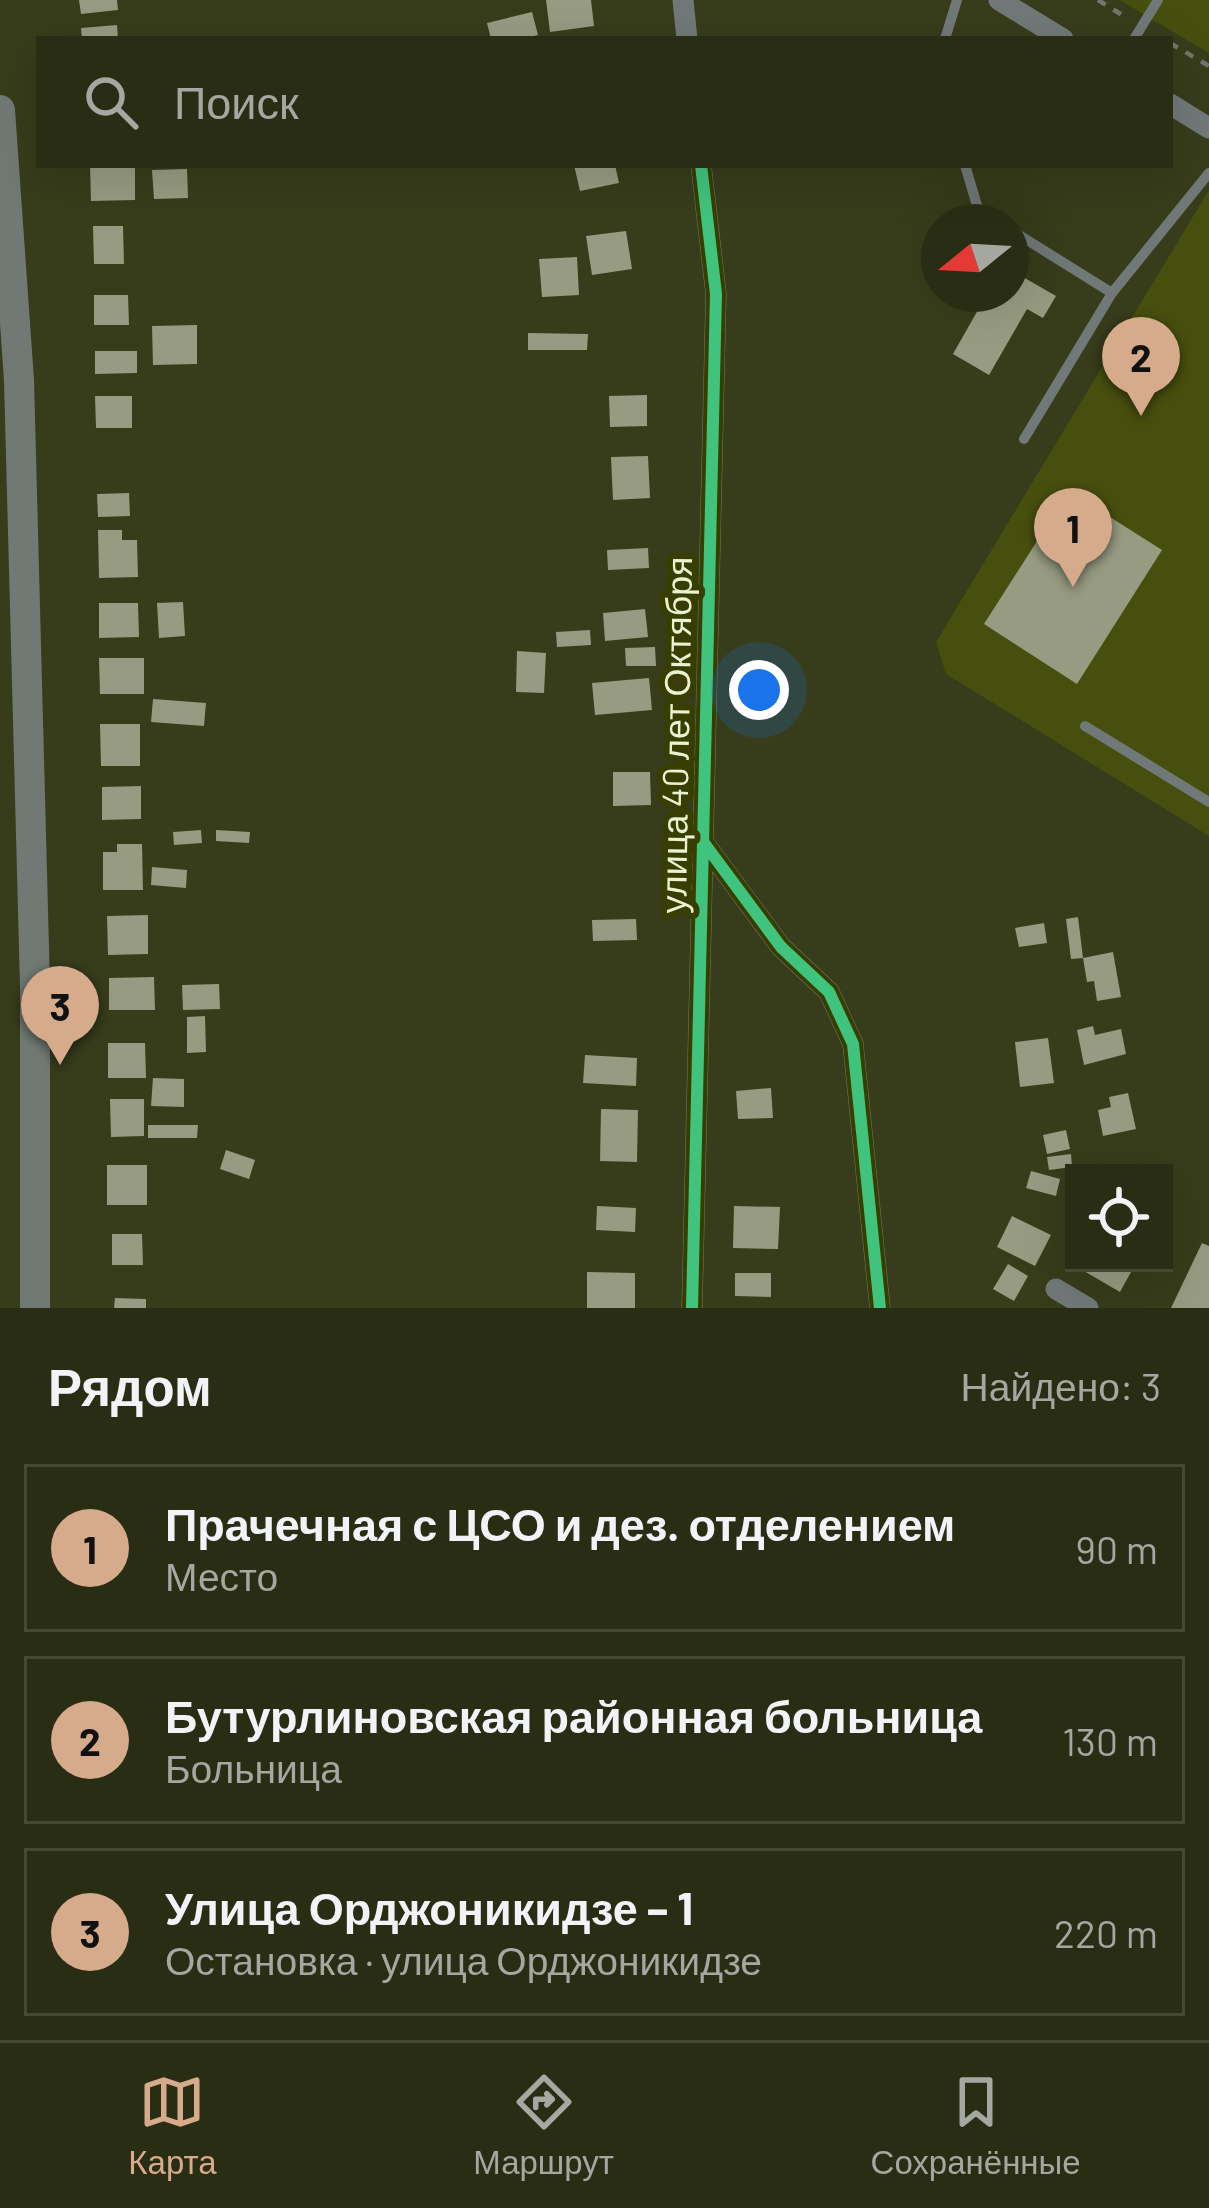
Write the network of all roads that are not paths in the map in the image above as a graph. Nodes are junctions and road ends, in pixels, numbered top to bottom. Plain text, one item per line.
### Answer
1 (682, 0) edge
2 (957, 0) edge
3 (999, 0) edge
4 (1158, 0) edge
5 (687, 36) edge
6 (946, 36) edge
7 (1058, 36) edge
8 (1136, 36) edge
9 (1173, 106) edge
10 (0, 110) edge
11 (1209, 128) edge
12 (701, 168) edge
13 (966, 168) edge
14 (1209, 172) edge
15 (977, 204) edge
16 (1029, 241) edge
17 (1112, 293) junction
18 (1024, 439) dead end
19 (1085, 726) dead end
20 (1209, 802) edge
21 (704, 843) junction
22 (1056, 1288) dead end
23 (35, 1308) edge
24 (692, 1308) edge
25 (880, 1308) edge
26 (1088, 1308) edge

1 - 5 street
2 - 6 lane
3 - 7 street
4 - 8 lane
9 - 11 street
10 - 23 main road
12 - 21 street, улица 40 лет Октября
13 - 15 lane
14 - 17 lane
16 - 17 lane
17 - 18 lane
19 - 20 lane
21 - 24 street, улица 40 лет Октября
21 - 25 street
22 - 26 street

